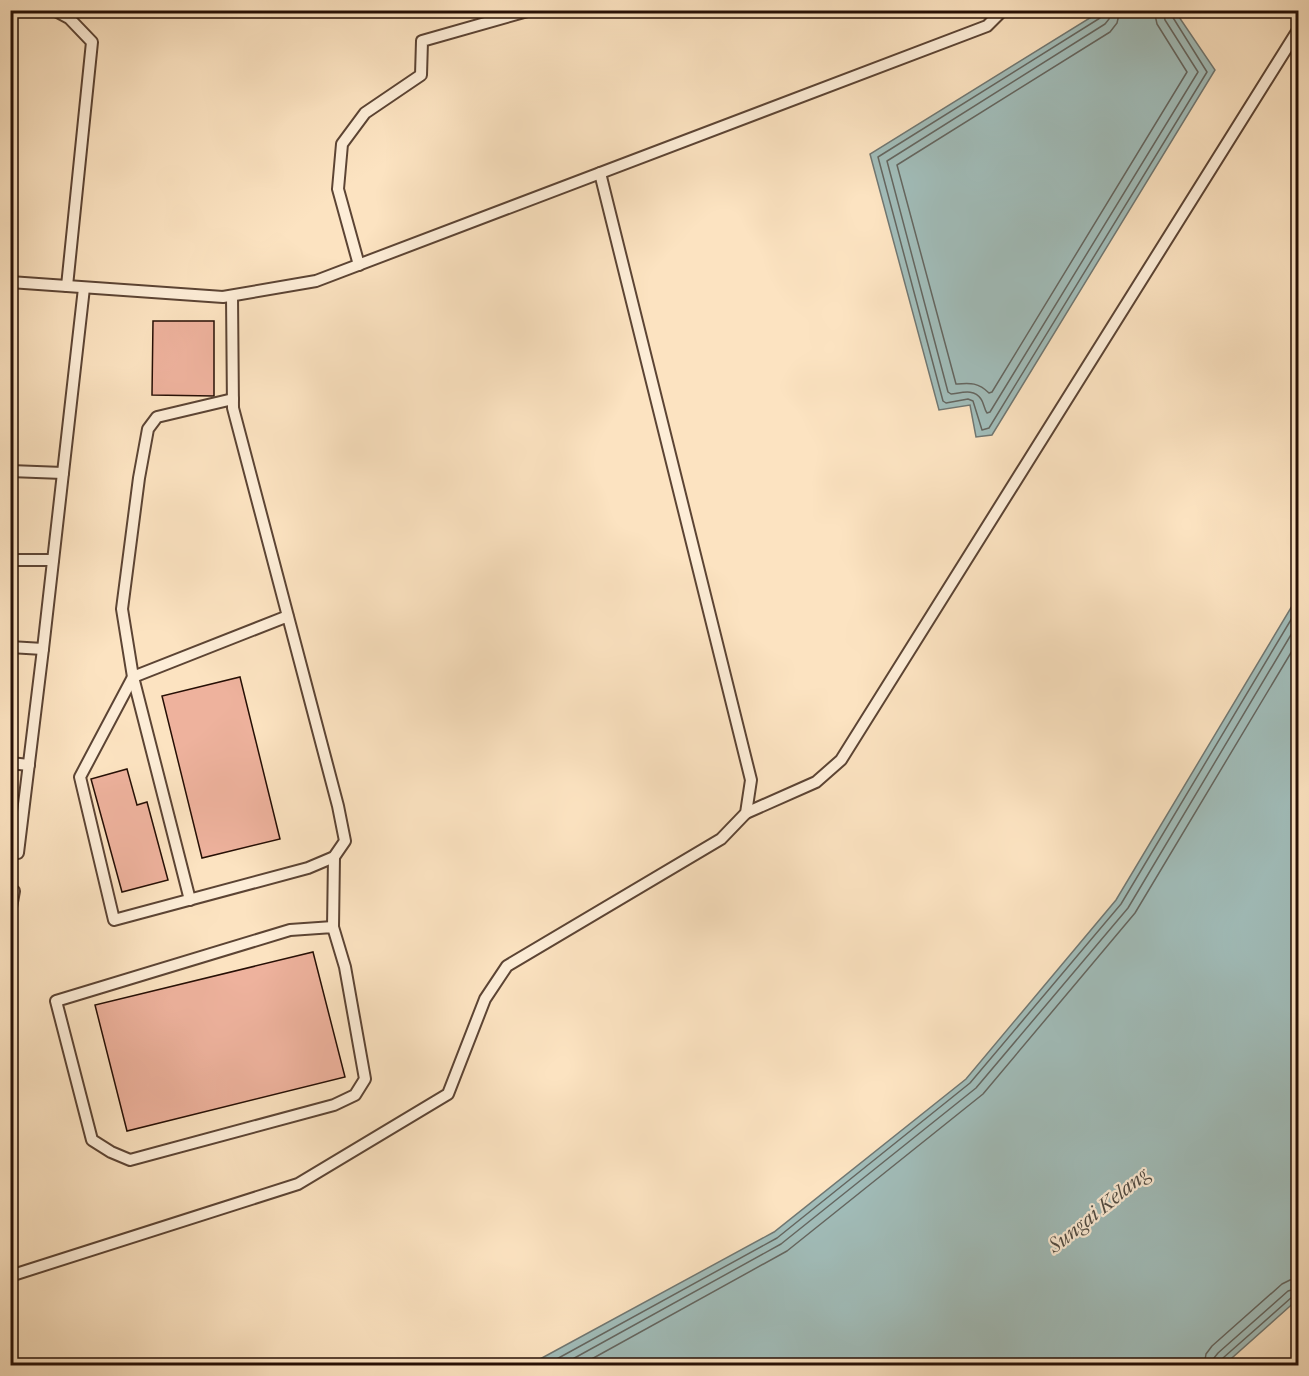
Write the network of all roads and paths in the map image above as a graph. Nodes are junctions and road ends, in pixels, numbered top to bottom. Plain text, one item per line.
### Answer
1 (54, 10) edge
2 (531, 10) edge
3 (1003, 10) edge
4 (70, 14) edge
5 (1299, 30) edge
6 (600, 173) junction
7 (358, 265) junction
8 (10, 282) edge
9 (67, 286) junction
10 (84, 288) junction
11 (232, 296) junction
12 (233, 399) junction
13 (10, 471) edge
14 (63, 473) junction
15 (10, 560) edge
16 (53, 560) junction
17 (288, 616) junction
18 (10, 647) edge
19 (43, 649) junction
20 (133, 677) junction
21 (10, 762) edge
22 (29, 765) junction
23 (746, 813) junction
24 (18, 853) dead end
25 (334, 857) junction
26 (10, 891) edge
27 (190, 900) junction
28 (10, 913) edge
29 (333, 927) junction
30 (10, 1276) edge

1 - 4 lane
2 - 7 lane
3 - 6 lane
4 - 9 lane
5 - 23 lane
6 - 7 lane
6 - 23 lane
7 - 11 lane
8 - 9 lane
9 - 10 lane
10 - 11 lane
10 - 14 lane
11 - 12 lane
12 - 17 lane
12 - 20 lane
13 - 14 lane
14 - 16 lane
15 - 16 lane
16 - 19 lane
17 - 20 lane
17 - 25 lane
18 - 19 lane
19 - 22 lane
20 - 27 lane
20 - 27 lane
21 - 22 lane
22 - 24 lane
23 - 30 lane
25 - 27 lane
25 - 29 lane
26 - 28 lane
29 - 29 lane

